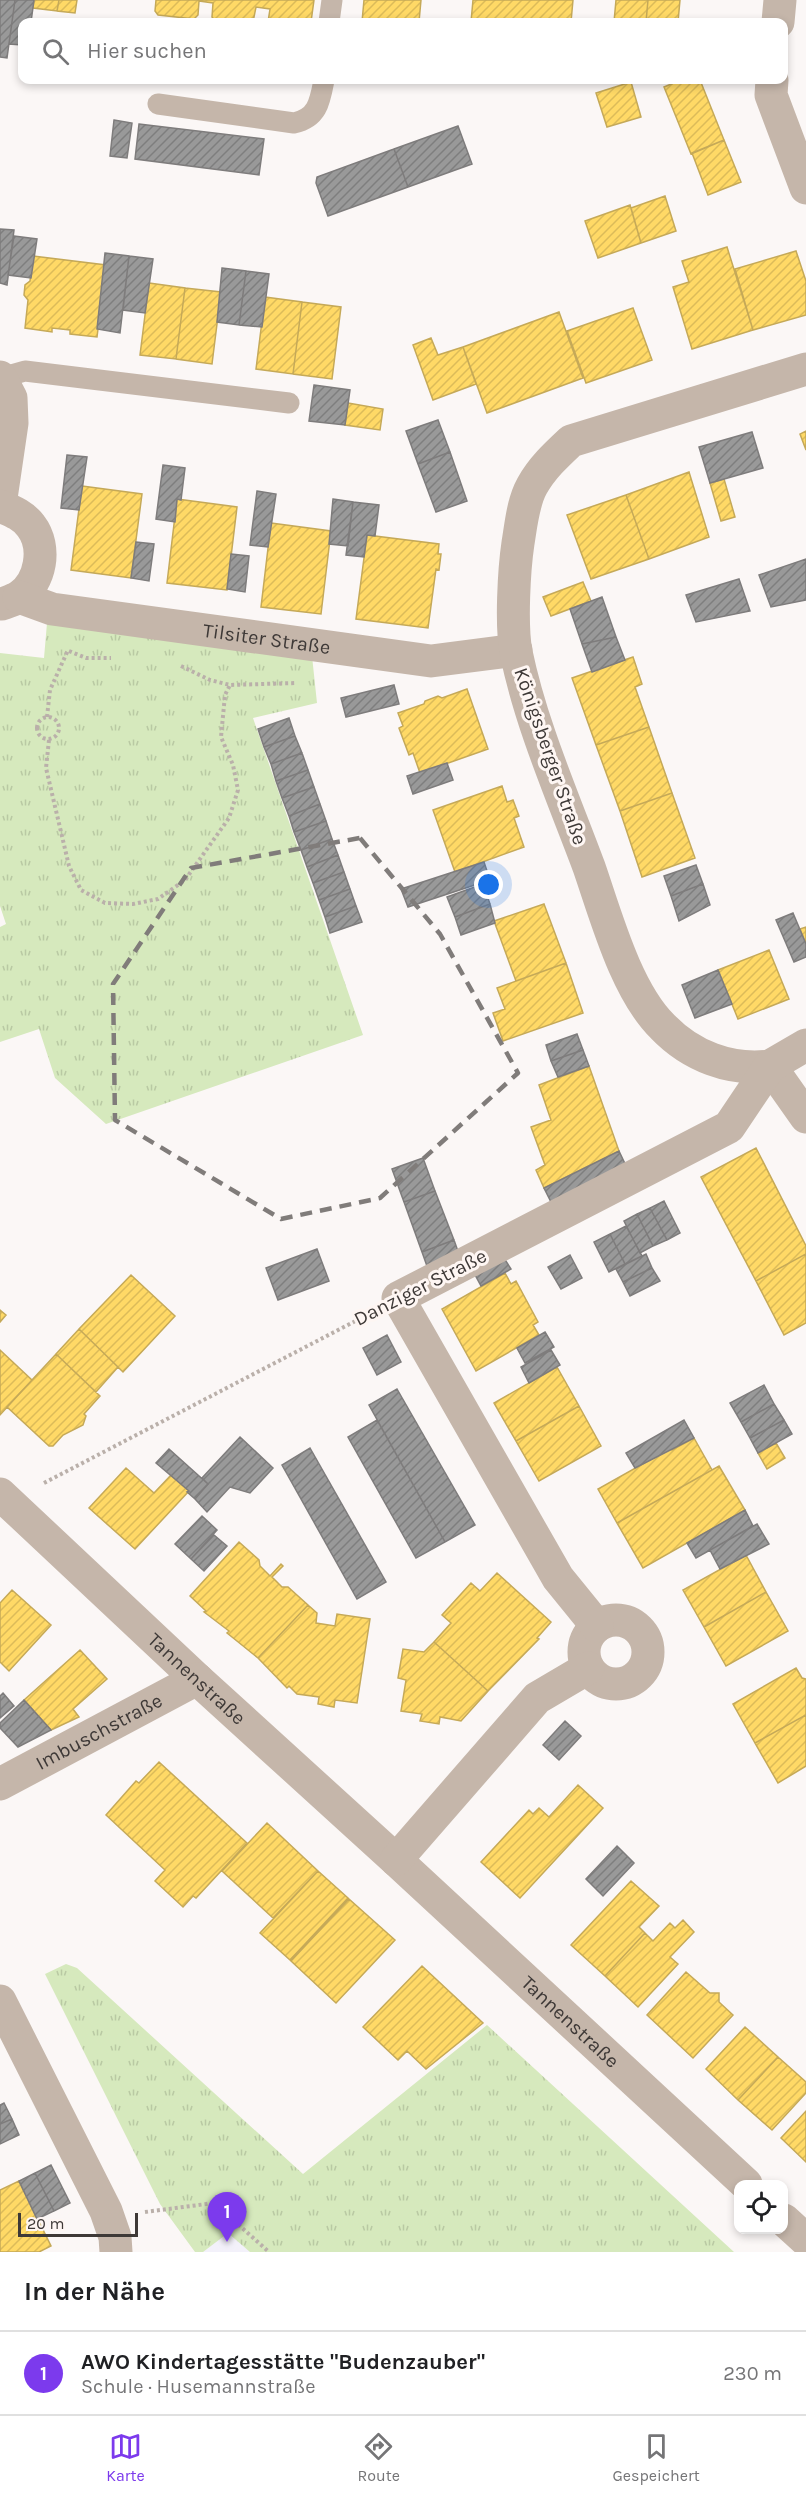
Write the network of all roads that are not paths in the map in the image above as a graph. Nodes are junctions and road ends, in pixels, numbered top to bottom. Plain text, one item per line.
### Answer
1 (332, 0) edge
2 (780, 0) edge
3 (330, 18) edge
4 (778, 18) edge
5 (323, 84) edge
6 (772, 84) edge
7 (158, 104) dead end
8 (806, 188) edge
9 (806, 369) edge
10 (0, 378) edge
11 (289, 404) dead end
12 (0, 506) edge
13 (10, 601) edge
14 (516, 650) junction
15 (806, 1045) edge
16 (770, 1066) junction
17 (806, 1117) edge
18 (4, 1498) edge
19 (597, 1626) junction
20 (588, 1668) junction
21 (197, 1679) junction
22 (0, 1784) edge
23 (396, 1860) junction
24 (0, 2001) edge
25 (742, 2180) edge
26 (788, 2225) edge
27 (806, 2241) edge
28 (116, 2252) edge

1 - 3 lane
2 - 4 street
5 - 7 lane
6 - 8 street
9 - 14 street, Königsberger Straße
10 - 11 lane, Tilsiter Straße
10 - 12 street, Tilsiter Straße
12 - 13 street, Tilsiter Straße
13 - 14 street, Tilsiter Straße
14 - 16 street, Königsberger Straße
15 - 16 street, Danziger Straße
16 - 17 street
16 - 19 street, Danziger Straße
18 - 21 street, Tannenstraße
19 - 20 street
19 - 20 street
20 - 23 street
21 - 22 street, Imbuschstraße
21 - 23 street, Tannenstraße
23 - 25 street, Tannenstraße
24 - 28 street
26 - 27 street

